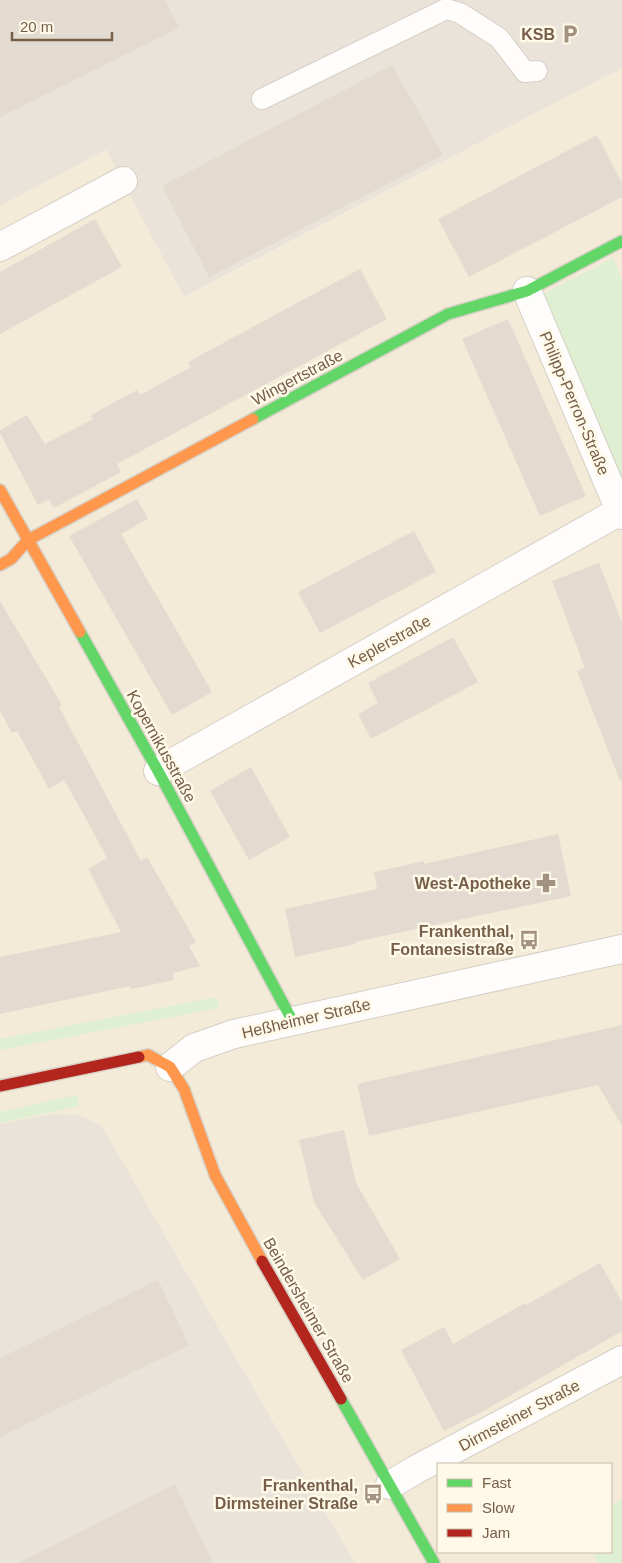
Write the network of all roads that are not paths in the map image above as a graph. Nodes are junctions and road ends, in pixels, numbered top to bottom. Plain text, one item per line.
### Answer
1 (537, 71) dead end
2 (262, 100) dead end
3 (123, 181) dead end
4 (0, 247) edge
5 (620, 249) edge
6 (527, 291) junction
7 (0, 490) edge
8 (621, 513) edge
9 (28, 540) junction
10 (0, 565) edge
11 (158, 771) junction
12 (622, 950) edge
13 (292, 1020) junction
14 (170, 1068) junction
15 (0, 1086) edge
16 (622, 1360) edge
17 (390, 1485) junction
18 (434, 1563) edge

1 - 2 lane
3 - 4 street
5 - 6 street, Wingertstraße
6 - 8 street, Philipp-Perron-Straße
6 - 9 street, Wingertstraße
7 - 9 street, Kopernikusstraße
8 - 11 street, Keplerstraße
9 - 10 street, Wingertstraße
9 - 11 street, Kopernikusstraße
11 - 13 street, Kopernikusstraße
12 - 13 street, Heßheimer Straße
13 - 14 street, Heßheimer Straße
14 - 15 street
14 - 17 street, Beindersheimer Straße
16 - 17 street, Dirmsteiner Straße
17 - 18 street, Beindersheimer Straße

